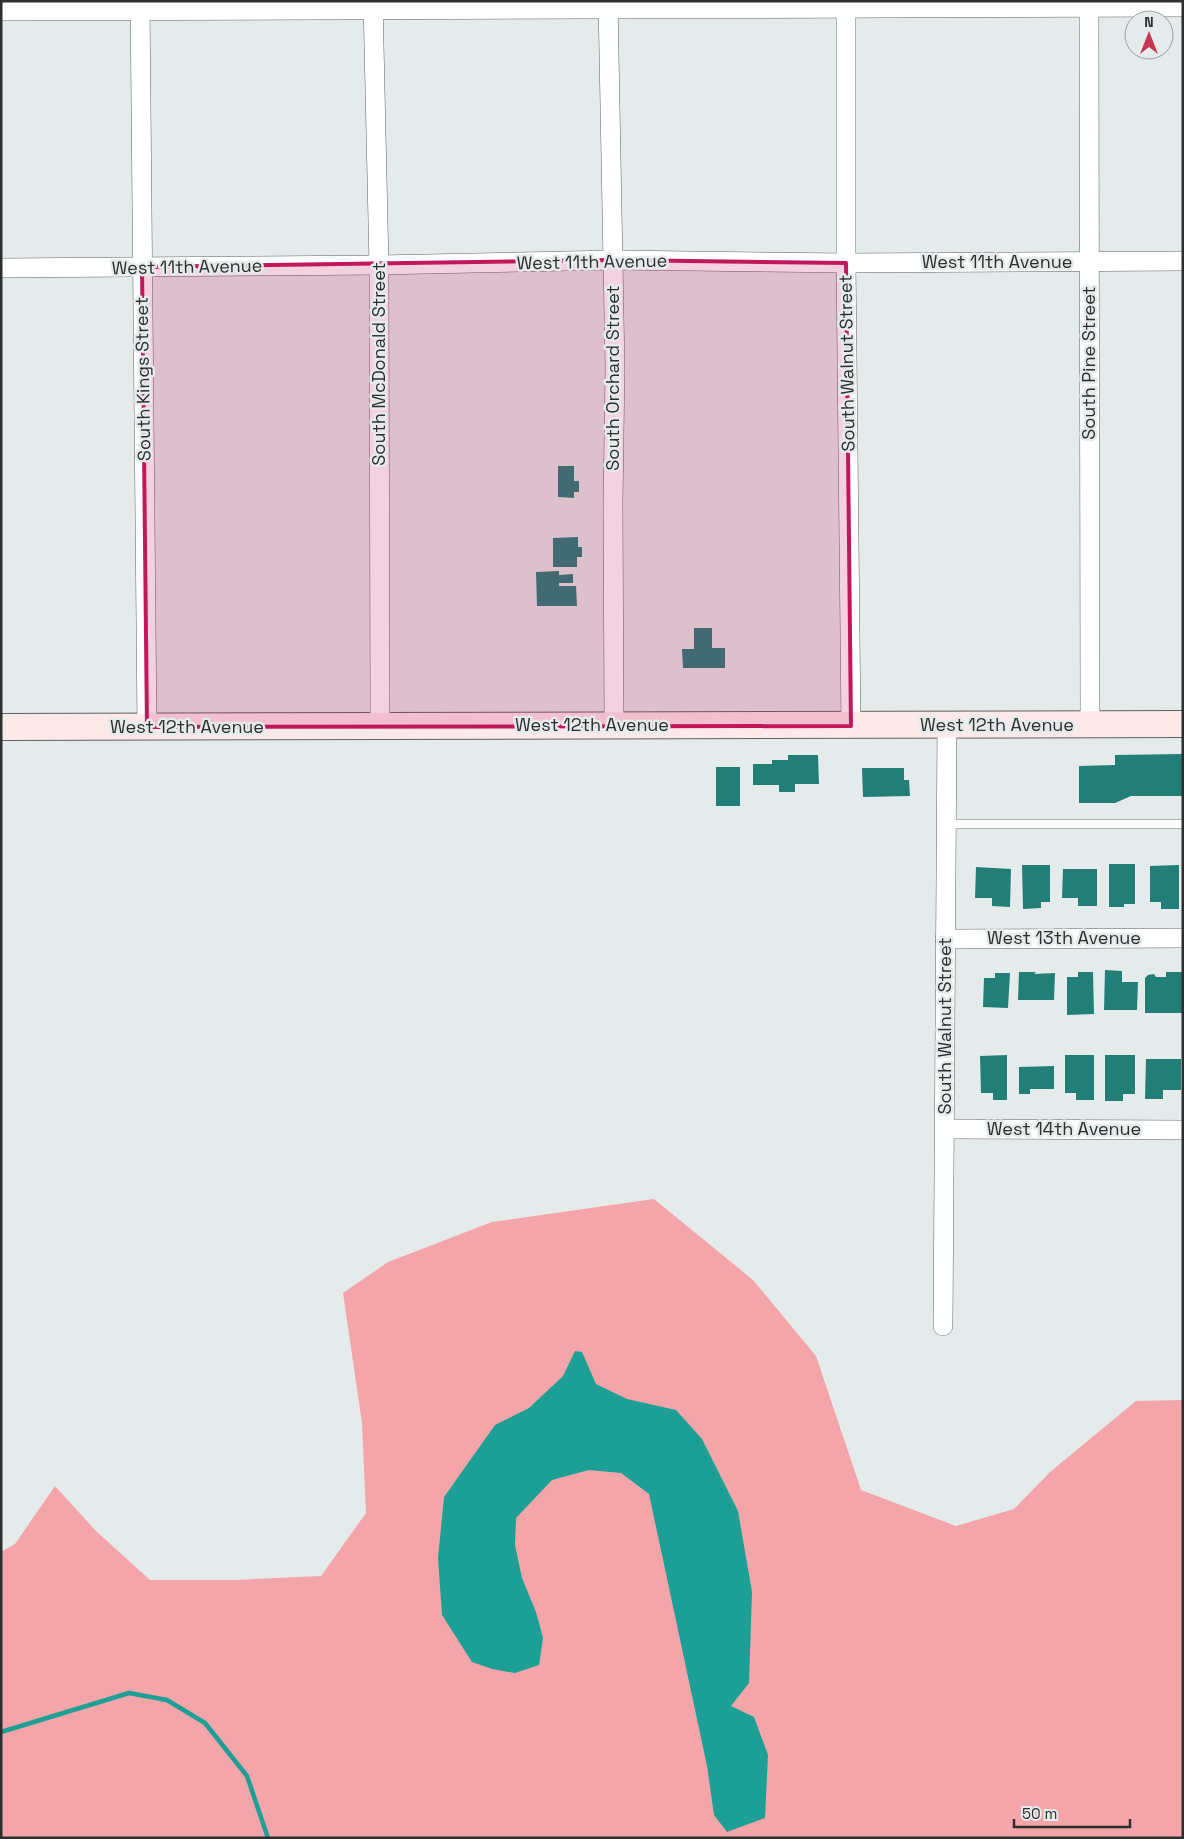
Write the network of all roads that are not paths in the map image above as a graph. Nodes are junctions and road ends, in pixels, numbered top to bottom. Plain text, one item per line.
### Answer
1 (1089, 4) edge
2 (373, 5) edge
3 (608, 5) edge
4 (846, 5) edge
5 (140, 6) edge
6 (1183, 7) edge
7 (1, 11) edge
8 (614, 260) junction
9 (1183, 261) edge
10 (1089, 262) junction
11 (846, 263) junction
12 (379, 265) junction
13 (142, 267) junction
14 (1, 268) edge
15 (614, 724) junction
16 (1090, 724) junction
17 (1183, 724) edge
18 (380, 726) junction
19 (851, 726) junction
20 (947, 726) junction
21 (1, 727) edge
22 (147, 727) junction
23 (947, 824) junction
24 (1183, 824) edge
25 (1183, 938) edge
26 (945, 939) junction
27 (945, 1129) junction
28 (1183, 1130) edge
29 (943, 1326) dead end

1 - 4 street
1 - 6 street
1 - 10 street, South Pine Street
2 - 3 street
2 - 5 street
2 - 12 street, South McDonald Street
3 - 4 street
3 - 8 street, South Orchard Street
4 - 11 street, South Walnut Street
5 - 7 street
5 - 13 street, South Kings Street
8 - 11 street, West 11th Avenue
8 - 12 street, West 11th Avenue
8 - 15 street, South Orchard Street
9 - 10 street, West 11th Avenue
10 - 11 street, West 11th Avenue
10 - 16 street, South Pine Street
11 - 19 street, South Walnut Street
12 - 13 street, West 11th Avenue
12 - 18 street, South McDonald Street
13 - 14 street, West 11th Avenue
13 - 22 street, South Kings Street
15 - 18 main road, West 12th Avenue
15 - 19 main road, West 12th Avenue
16 - 17 main road, West 12th Avenue
16 - 20 main road, West 12th Avenue
18 - 22 main road, West 12th Avenue
19 - 20 main road, West 12th Avenue
20 - 23 street, South Walnut Street
21 - 22 main road, West 12th Avenue
23 - 24 lane
23 - 26 street, South Walnut Street
25 - 26 street, West 13th Avenue
26 - 27 street, South Walnut Street
27 - 28 street, West 14th Avenue
27 - 29 street, South Walnut Street

